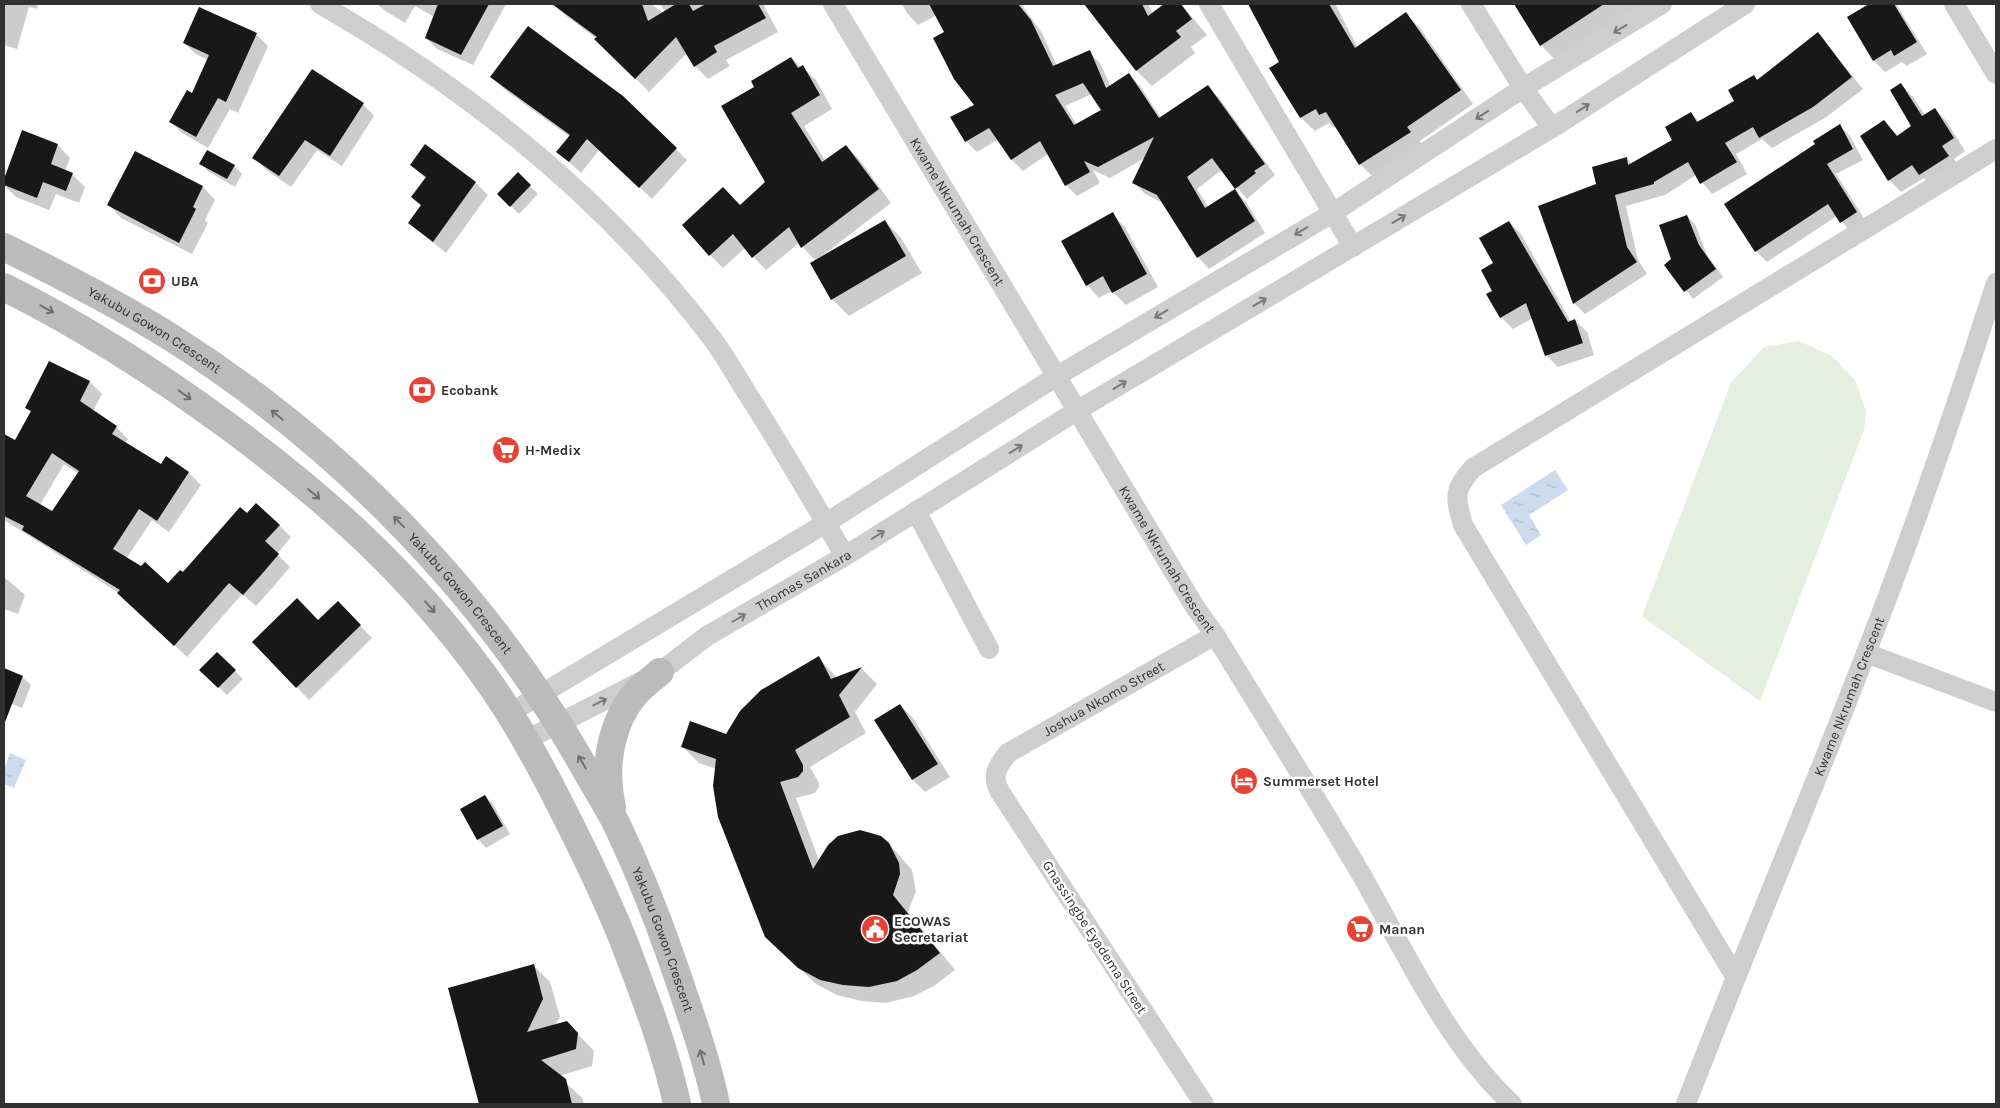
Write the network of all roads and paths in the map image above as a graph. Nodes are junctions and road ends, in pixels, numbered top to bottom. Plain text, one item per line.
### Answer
1 (320, 4) edge
2 (833, 4) edge
3 (1208, 4) edge
4 (1471, 4) edge
5 (1662, 4) edge
6 (1745, 4) edge
7 (1954, 4) edge
8 (1996, 74) edge
9 (1523, 88) junction
10 (1552, 128) junction
11 (1996, 150) edge
12 (1331, 214) junction
13 (4, 247) edge
14 (1352, 247) junction
15 (1996, 283) edge
16 (4, 286) edge
17 (1057, 376) junction
18 (1078, 410) junction
19 (916, 511) junction
20 (826, 523) junction
21 (845, 556) junction
22 (1216, 635) junction
23 (989, 649) dead end
24 (1866, 653) junction
25 (660, 672) junction
26 (541, 694) junction
27 (1996, 702) edge
28 (510, 713) junction
29 (560, 723) junction
30 (526, 740) junction
31 (996, 768) joint
32 (616, 823) junction
33 (1735, 976) junction
34 (677, 1104) edge
35 (716, 1104) edge
36 (1204, 1104) edge
37 (1512, 1104) edge
38 (1686, 1104) edge

1 - 20 street
2 - 17 street, Kwame Nkrumah Crescent
3 - 12 street
4 - 9 street
5 -> 9 street
10 -> 6 street, Thomas Sankara
7 - 8 street
9 - 10 street
9 -> 12 street
14 -> 10 street, Thomas Sankara
11 - 33 street
12 - 14 street
12 -> 17 street
26 -> 13 main road, Yakubu Gowon Crescent
18 -> 14 street, Thomas Sankara
15 - 24 street, Kwame Nkrumah Crescent
16 -> 28 main road
17 - 18 street, Kwame Nkrumah Crescent
17 - 20 street
19 -> 18 street, Thomas Sankara
18 - 22 street, Kwame Nkrumah Crescent
21 -> 19 street, Thomas Sankara
19 - 23 street
20 - 21 street
20 - 26 street
25 -> 21 street, Thomas Sankara
22 - 31 street, Joshua Nkomo Street
22 - 37 street, Kwame Nkrumah Crescent
24 - 27 street
24 - 33 street, Kwame Nkrumah Crescent
29 -> 25 street, Thomas Sankara
25 - 32 main road
26 - 28 street
26 - 29 main road, Yakubu Gowon Crescent
28 - 30 main road
29 - 30 street, Thomas Sankara
32 -> 29 main road, Yakubu Gowon Crescent
30 - 34 main road
31 - 36 street, Gnassingbe Eyadema Street
35 -> 32 main road, Yakubu Gowon Crescent
33 - 38 street, Kwame Nkrumah Crescent

